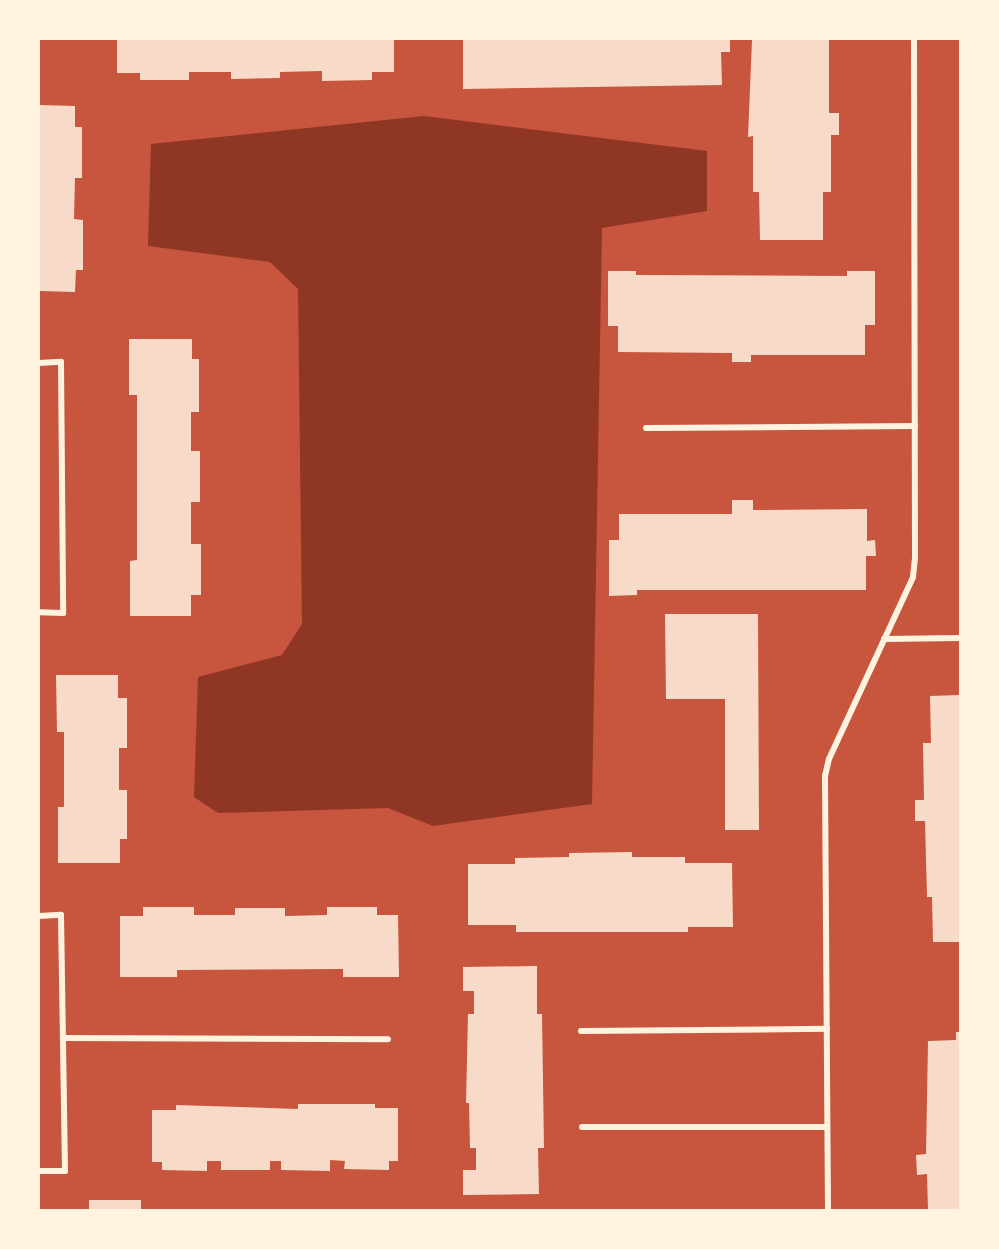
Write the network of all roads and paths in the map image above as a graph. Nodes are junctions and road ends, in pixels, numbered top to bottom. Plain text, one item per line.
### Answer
1 (914, 39) edge
2 (39, 363) edge
3 (915, 426) junction
4 (646, 428) dead end
5 (39, 612) edge
6 (960, 638) edge
7 (884, 639) junction
8 (39, 916) edge
9 (827, 1029) junction
10 (581, 1031) dead end
11 (63, 1038) junction
12 (388, 1039) dead end
13 (582, 1127) dead end
14 (827, 1127) junction
15 (39, 1171) edge
16 (828, 1210) edge

1 - 3 street
2 - 5 street
3 - 4 street
3 - 7 street
6 - 7 street
7 - 9 street
8 - 11 street
9 - 10 street
9 - 14 street
11 - 12 street
11 - 15 street
13 - 14 street
14 - 16 street

